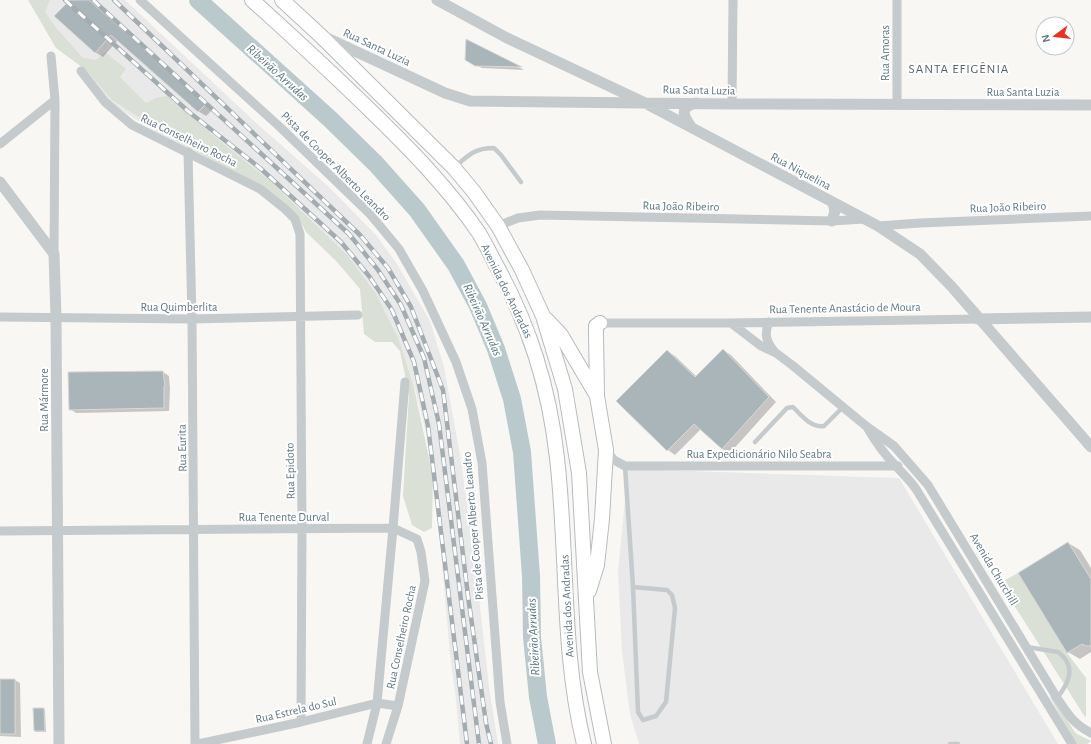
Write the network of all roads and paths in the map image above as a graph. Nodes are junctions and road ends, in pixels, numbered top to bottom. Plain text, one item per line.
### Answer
1 (140, 0) edge
2 (252, 0) edge
3 (282, 0) edge
4 (438, 0) edge
5 (733, 0) edge
6 (897, 0) edge
7 (321, 36) junction
8 (51, 56) dead end
9 (81, 71) dead end
10 (56, 100) junction
11 (643, 102) junction
12 (697, 103) junction
13 (732, 104) junction
14 (898, 105) junction
15 (1091, 105) edge
16 (693, 129) junction
17 (0, 144) edge
18 (188, 152) junction
19 (454, 168) junction
20 (0, 182) edge
21 (521, 182) dead end
22 (833, 203) junction
23 (1091, 216) edge
24 (295, 219) joint
25 (864, 219) junction
26 (832, 221) junction
27 (498, 226) junction
28 (878, 226) junction
29 (54, 254) junction
30 (358, 315) dead end
31 (543, 316) junction
32 (0, 317) edge
33 (56, 317) junction
34 (300, 317) junction
35 (1091, 317) edge
36 (192, 319) junction
37 (978, 319) junction
38 (768, 322) junction
39 (600, 323) joint
40 (731, 323) junction
41 (776, 353) junction
42 (405, 382) dead end
43 (597, 396) junction
44 (843, 407) junction
45 (866, 426) junction
46 (755, 442) dead end
47 (1091, 447) edge
48 (606, 450) junction
49 (624, 466) junction
50 (895, 466) junction
51 (918, 473) junction
52 (393, 528) junction
53 (194, 529) junction
54 (302, 529) junction
55 (0, 530) edge
56 (57, 530) junction
57 (633, 587) junction
58 (994, 592) junction
59 (983, 598) junction
60 (586, 603) junction
61 (1026, 644) junction
62 (1014, 648) junction
63 (1058, 698) junction
64 (377, 703) junction
65 (398, 706) junction
66 (301, 722) junction
67 (1091, 733) edge
68 (59, 744) edge
69 (195, 744) edge
70 (198, 744) edge
71 (367, 744) edge
72 (386, 744) edge
73 (507, 744) edge
74 (584, 744) edge
75 (604, 744) edge
76 (950, 744) edge
77 (958, 744) edge
78 (1072, 744) edge

1 - 73 street, Pista de Cooper Alberto Leandro
2 - 74 main road, Avenida dos Andradas
3 - 7 main road, Avenida dos Andradas
4 - 11 street, Rua Niquelina
5 - 13 street
6 - 14 street, Rua Amoras
7 - 11 street, Rua Santa Luzia
7 - 19 main road, Avenida dos Andradas
8 - 10 street, Rua Mármore
9 - 18 street, Rua Conselheiro Rocha
10 - 17 street
10 - 29 street, Rua Mármore
11 - 12 street, Rua Santa Luzia
11 - 16 street, Rua Niquelina
12 - 13 street, Rua Santa Luzia
12 - 16 street
13 - 14 street, Rua Santa Luzia
14 - 15 street, Rua Santa Luzia
16 - 22 street, Rua Niquelina
18 - 24 street, Rua Conselheiro Rocha
18 - 36 street, Rua Eurita
19 - 21 lane
19 - 27 main road, Avenida dos Andradas
20 - 29 street
22 - 25 street, Rua Niquelina
22 - 26 street
23 - 28 street, Rua João Ribeiro
24 - 34 street, Rua Epidoto
25 - 26 street, Rua João Ribeiro
25 - 28 street, Rua Niquelina
26 - 27 street, Rua João Ribeiro
27 - 31 main road, Avenida dos Andradas
28 - 37 street, Rua Niquelina
29 - 33 street, Rua Mármore
30 - 34 street, Rua Quimberlita
31 - 43 main road
31 - 60 main road, Avenida dos Andradas
32 - 33 street, Rua Quimberlita
33 - 36 street, Rua Quimberlita
33 - 56 street, Rua Mármore
34 - 36 street, Rua Quimberlita
34 - 54 street, Rua Epidoto
35 - 37 street, Rua Tenente Anastácio de Moura
36 - 53 street, Rua Eurita
37 - 38 street, Rua Tenente Anastácio de Moura
37 - 47 street, Rua Niquelina
38 - 40 street, Rua Tenente Anastácio de Moura
38 - 41 street, Avenida Churchill
39 - 40 street, Rua Tenente Anastácio de Moura
39 - 43 main road
40 - 41 street, Avenida Churchill
41 - 44 street, Avenida Churchill
42 - 52 street
43 - 48 main road
44 - 45 street, Avenida Churchill
44 - 46 lane
45 - 50 street, Avenida Churchill
45 - 51 street, Avenida Churchill
48 - 49 street
48 - 60 main road
49 - 50 street, Rua Expedicionário Nilo Seabra
49 - 57 lane
50 - 51 street, Rua Expedicionário Nilo Seabra
50 - 59 street, Avenida Churchill
51 - 58 street, Avenida Churchill
52 - 54 street, Rua Tenente Durval
52 - 64 street
52 - 65 street, Rua Conselheiro Rocha
53 - 54 street, Rua Tenente Durval
53 - 56 street, Rua Tenente Durval
53 - 69 street, Rua Eurita
54 - 66 street, Rua Epidoto
55 - 56 street, Rua Tenente Durval
56 - 68 street, Rua Mármore
57 - 57 lane
58 - 59 street
58 - 61 street, Avenida Churchill
59 - 62 street, Avenida Churchill
60 - 75 main road, Avenida dos Andradas
61 - 62 street
61 - 63 street, Avenida Churchill
61 - 63 lane
62 - 78 street, Avenida Churchill
63 - 67 street, Avenida Churchill
64 - 65 street, Rua Estrela do Sul
64 - 66 street, Rua Estrela do Sul
64 - 71 street, Rua Conselheiro Rocha
65 - 72 street, Rua Conselheiro Rocha
66 - 70 street, Rua Estrela do Sul
76 - 77 lane

